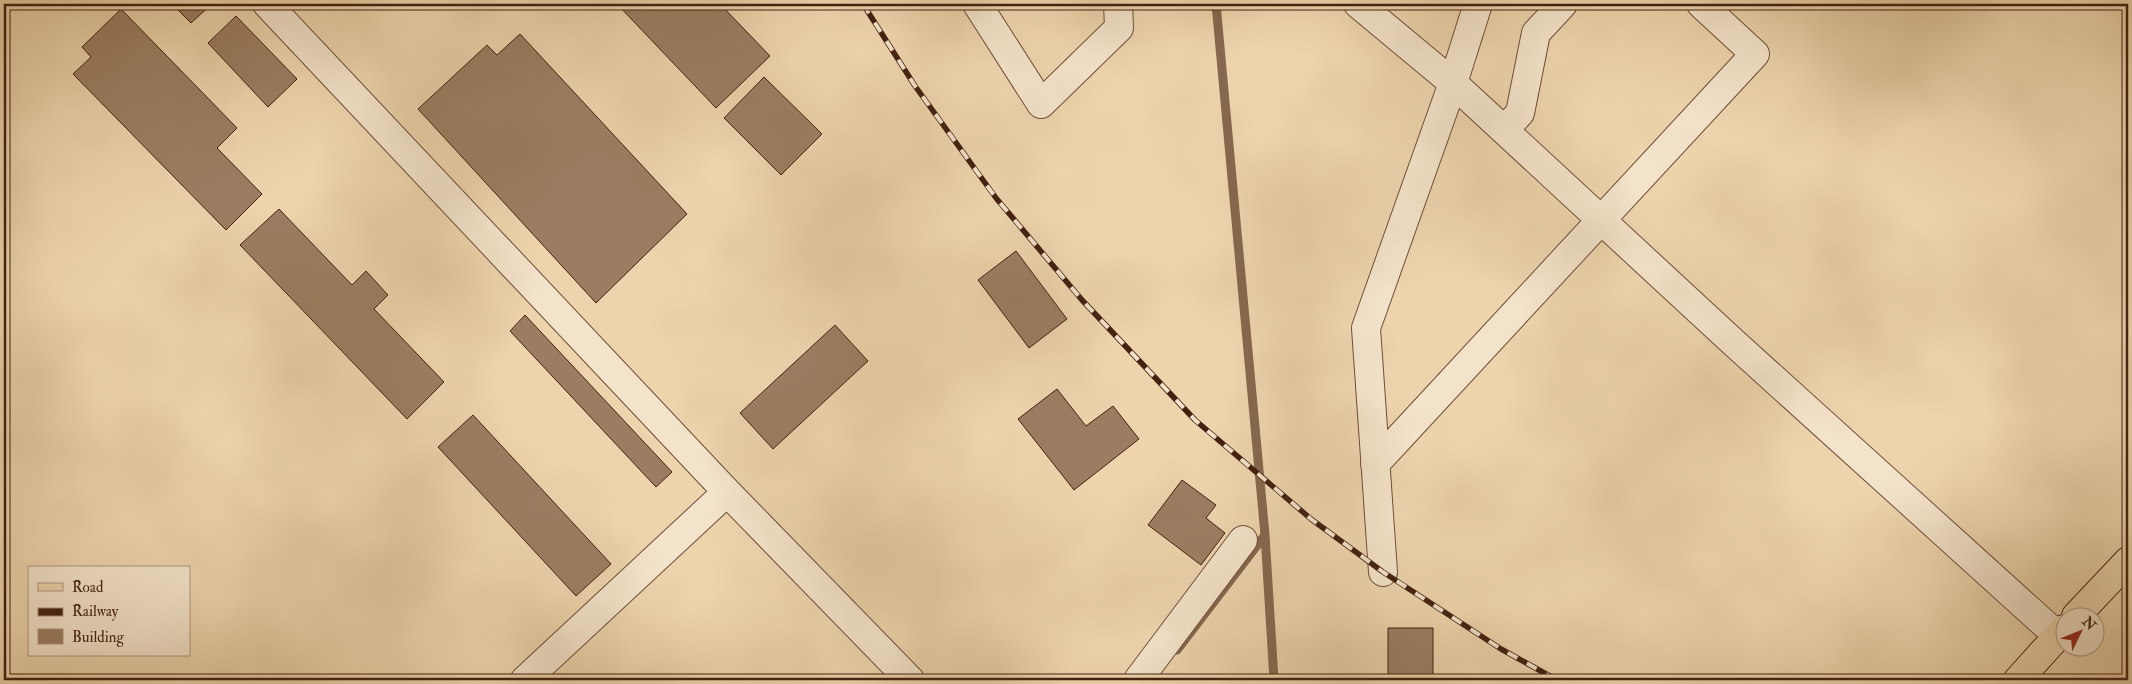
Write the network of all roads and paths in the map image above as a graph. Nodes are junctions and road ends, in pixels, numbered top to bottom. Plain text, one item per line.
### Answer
1 (267, 4) edge
2 (977, 4) edge
3 (1118, 4) edge
4 (1358, 4) edge
5 (1478, 4) edge
6 (1563, 4) edge
7 (1701, 4) edge
8 (1453, 83) junction
9 (1504, 130) junction
10 (1600, 220) junction
11 (1375, 464) junction
12 (727, 492) junction
13 (1243, 540) dead end
14 (2128, 561) edge
15 (1383, 572) dead end
16 (2085, 606) edge
17 (2054, 626) edge
18 (2054, 640) edge
19 (525, 680) edge
20 (910, 680) edge
21 (1138, 680) edge
22 (2018, 680) edge

1 - 12 street
2 - 3 street
4 - 8 street
5 - 8 street
6 - 9 street
7 - 10 street
8 - 9 street
8 - 11 street
9 - 10 street
10 - 11 street
10 - 17 street
11 - 15 street
12 - 19 street
12 - 20 street
13 - 21 street
14 - 16 main road
18 - 22 main road

